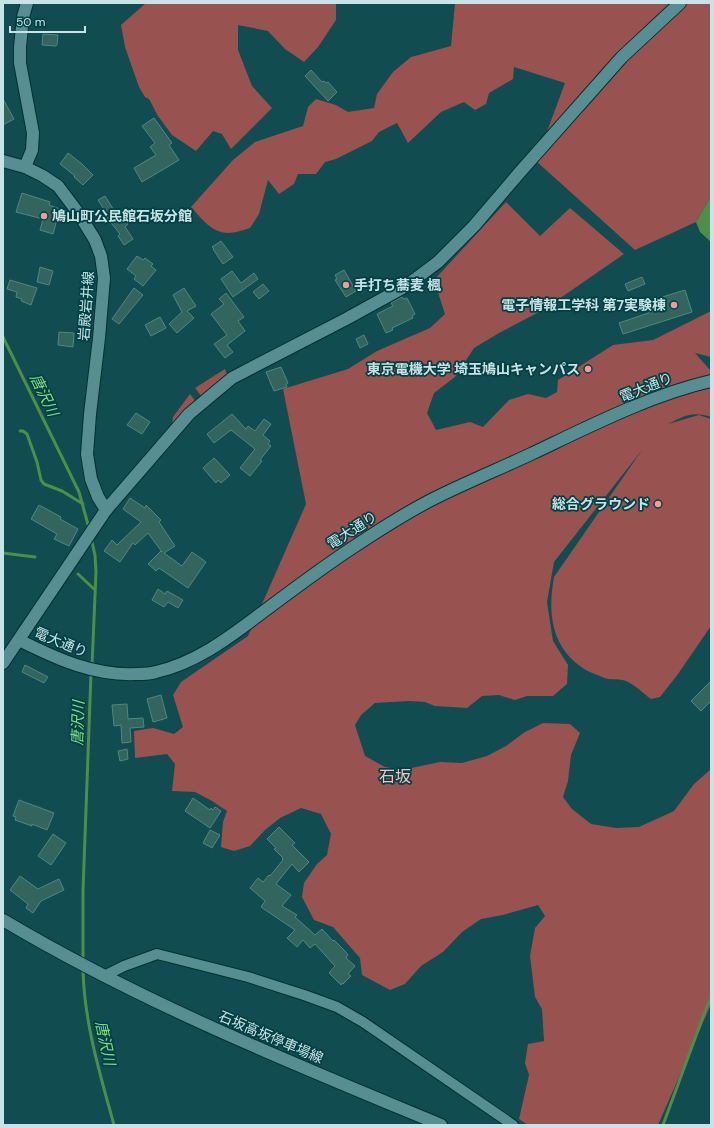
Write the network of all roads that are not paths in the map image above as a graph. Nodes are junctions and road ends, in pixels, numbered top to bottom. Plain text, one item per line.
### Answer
1 (28, 3) edge
2 (680, 3) edge
3 (3, 161) edge
4 (25, 166) junction
5 (711, 381) edge
6 (103, 515) junction
7 (19, 640) junction
8 (3, 663) edge
9 (3, 920) edge
10 (104, 976) junction
11 (441, 1125) edge
12 (513, 1125) edge

1 - 4 street
2 - 6 street
3 - 4 street, 岩殿岩井線
4 - 6 street, 岩殿岩井線
5 - 7 street, 電大通り
6 - 7 street
7 - 8 street
9 - 10 street, 石坂高坂停車場線
10 - 11 street, 石坂高坂停車場線
10 - 12 street

